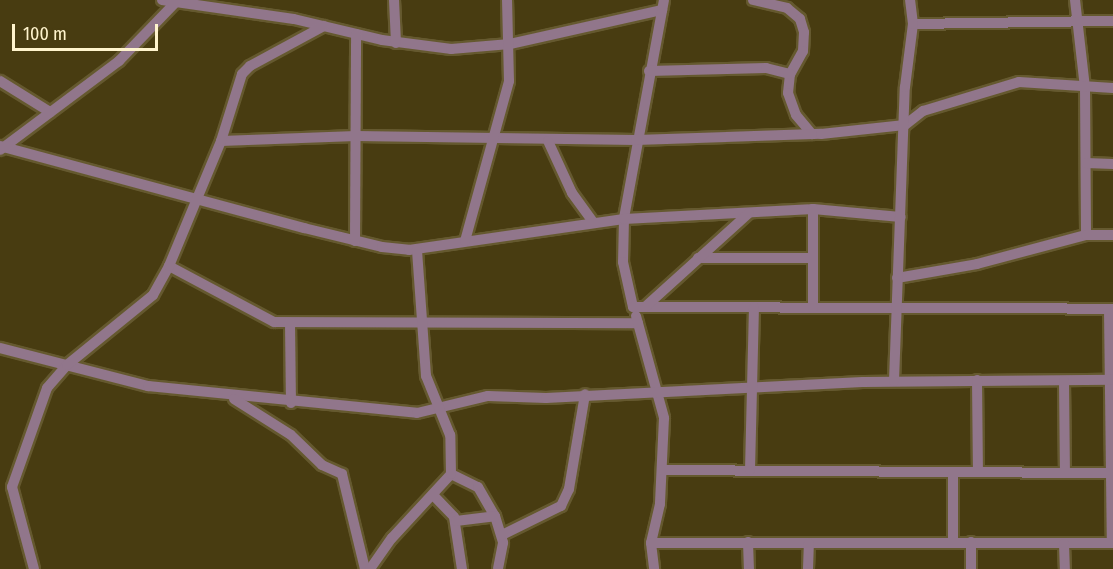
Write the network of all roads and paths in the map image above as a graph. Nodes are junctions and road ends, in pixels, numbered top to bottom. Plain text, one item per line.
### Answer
1 (162, 0) edge
2 (394, 0) edge
3 (507, 0) edge
4 (753, 0) edge
5 (910, 0) edge
6 (1075, 0) edge
7 (177, 1) edge
8 (663, 5) edge
9 (1077, 21) junction
10 (1113, 21) edge
11 (913, 24) junction
12 (324, 26) junction
13 (356, 34) junction
14 (396, 43) junction
15 (510, 44) junction
16 (649, 71) junction
17 (790, 74) junction
18 (0, 81) edge
19 (1085, 88) junction
20 (1113, 88) edge
21 (50, 112) junction
22 (905, 125) junction
23 (812, 134) junction
24 (356, 136) junction
25 (491, 140) junction
26 (636, 140) junction
27 (221, 141) junction
28 (548, 141) junction
29 (1, 148) edge
30 (1086, 163) junction
31 (1113, 164) edge
32 (196, 199) junction
33 (813, 209) junction
34 (749, 213) junction
35 (901, 217) junction
36 (624, 219) junction
37 (594, 223) junction
38 (1086, 235) junction
39 (1113, 235) edge
40 (355, 241) junction
41 (465, 241) junction
42 (417, 249) junction
43 (698, 258) junction
44 (813, 258) junction
45 (169, 266) junction
46 (897, 278) junction
47 (633, 307) junction
48 (645, 307) junction
49 (754, 307) junction
50 (894, 307) junction
51 (813, 308) junction
52 (1111, 309) edge
53 (290, 323) junction
54 (422, 323) junction
55 (638, 323) junction
56 (0, 348) edge
57 (67, 365) junction
58 (977, 380) junction
59 (1112, 380) edge
60 (894, 381) junction
61 (1064, 381) junction
62 (752, 385) junction
63 (658, 389) junction
64 (585, 394) junction
65 (231, 397) junction
66 (291, 403) junction
67 (440, 409) junction
68 (662, 470) junction
69 (750, 470) junction
70 (953, 472) junction
71 (978, 472) junction
72 (1065, 473) junction
73 (1112, 473) edge
74 (451, 474) junction
75 (434, 496) junction
76 (495, 516) junction
77 (456, 521) junction
78 (502, 535) junction
79 (748, 542) junction
80 (953, 542) junction
81 (971, 542) junction
82 (651, 543) junction
83 (809, 543) junction
84 (1113, 543) edge
85 (1064, 544) junction
86 (34, 569) edge
87 (365, 569) edge
88 (370, 569) edge
89 (462, 569) edge
90 (498, 569) edge
91 (654, 569) edge
92 (749, 569) edge
93 (808, 569) edge
94 (971, 569) edge
95 (1065, 569) edge

1 - 7 street
2 - 14 street
3 - 15 street
4 - 17 street
5 - 11 street
6 - 9 street
7 - 12 street
7 - 21 street
8 - 15 street
8 - 16 street
9 - 10 street
9 - 11 street
9 - 19 street
11 - 22 street
12 - 13 street
12 - 27 street
13 - 14 street
13 - 24 street
14 - 15 street
15 - 25 street
16 - 17 street
16 - 26 street
17 - 23 street
18 - 21 street
19 - 20 street
19 - 22 street
19 - 30 street
21 - 29 street
22 - 23 street
22 - 35 street
23 - 26 street
24 - 25 street
24 - 27 street
24 - 40 street
25 - 28 street
25 - 41 street
26 - 28 street
26 - 36 street
27 - 32 street
28 - 37 street
29 - 32 street
30 - 31 street
30 - 38 street
32 - 40 street
32 - 45 street
33 - 34 street
33 - 35 street
33 - 44 street
34 - 36 street
34 - 43 street
35 - 46 street
36 - 37 street
36 - 47 street
37 - 41 street
38 - 39 street
38 - 46 street
40 - 42 street
41 - 42 street
42 - 54 street
43 - 44 street
43 - 48 street
44 - 51 street
45 - 53 street
45 - 57 street
46 - 50 street
47 - 48 street
47 - 55 street
48 - 49 street
49 - 51 street
49 - 62 street
50 - 51 street
50 - 52 street
50 - 60 street
52 - 59 street
53 - 54 street
53 - 66 street
54 - 55 street
54 - 67 street
55 - 63 street
56 - 57 street
57 - 65 street
57 - 86 street
58 - 60 street
58 - 61 street
58 - 71 street
59 - 61 street
59 - 73 street
60 - 62 street
61 - 72 street
62 - 63 street
62 - 69 street
63 - 64 street
63 - 68 street
64 - 67 street
64 - 78 street
65 - 66 street
65 - 87 street
66 - 67 street
67 - 74 street
68 - 69 street
68 - 82 street
69 - 70 street
70 - 71 street
70 - 80 street
71 - 72 street
72 - 73 street
73 - 84 street
74 - 75 street
74 - 76 street
75 - 77 street
75 - 88 street
76 - 77 street
76 - 78 street
77 - 89 street
78 - 90 street
79 - 82 street
79 - 83 street
79 - 92 street
80 - 81 street
80 - 83 street
81 - 85 street
81 - 94 street
82 - 91 street
83 - 93 street
84 - 85 street
85 - 95 street

